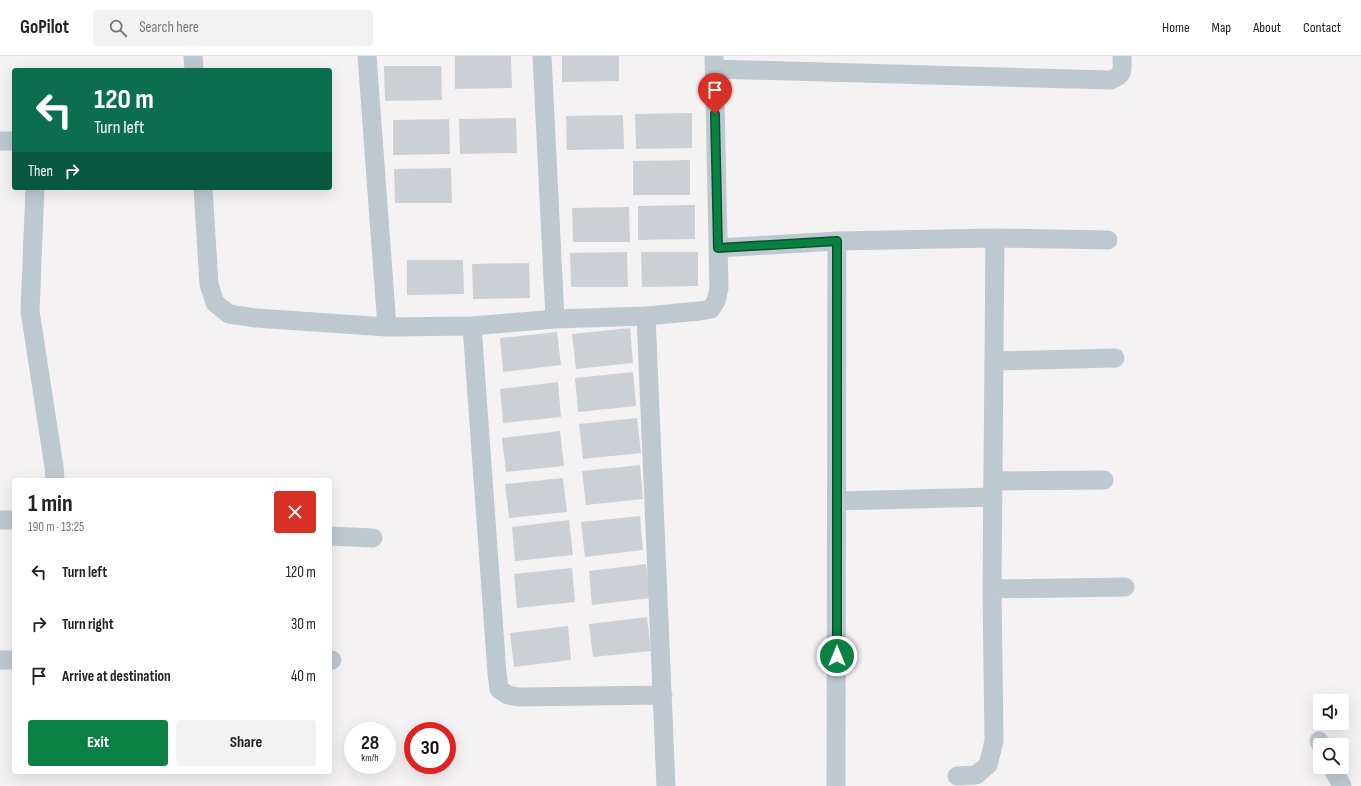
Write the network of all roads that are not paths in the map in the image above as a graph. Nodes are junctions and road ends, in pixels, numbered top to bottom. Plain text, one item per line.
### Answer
1 (193, 56) edge
2 (367, 56) edge
3 (542, 56) edge
4 (1122, 56) edge
5 (714, 62) edge
6 (194, 68) edge
7 (0, 141) edge
8 (12, 141) edge
9 (35, 190) edge
10 (203, 190) edge
11 (995, 238) junction
12 (1108, 240) dead end
13 (837, 241) junction
14 (718, 248) junction
15 (646, 316) junction
16 (555, 319) junction
17 (472, 326) junction
18 (387, 327) junction
19 (1114, 358) dead end
20 (994, 361) junction
21 (55, 478) edge
22 (1104, 480) dead end
23 (993, 489) junction
24 (837, 501) junction
25 (0, 520) edge
26 (12, 520) edge
27 (332, 536) edge
28 (373, 538) dead end
29 (1125, 587) dead end
30 (992, 589) junction
31 (0, 660) edge
32 (12, 660) edge
33 (663, 695) junction
34 (1336, 774) edge
35 (957, 776) dead end
36 (666, 786) edge
37 (836, 786) edge
38 (1342, 786) edge

1 - 6 street
2 - 18 street
3 - 16 street
4 - 5 street
5 - 14 street
7 - 8 street
9 - 21 street
10 - 18 street
11 - 12 street
11 - 13 street
11 - 20 street
13 - 14 street
13 - 24 street
14 - 15 street
15 - 16 street
15 - 33 street
16 - 17 street
17 - 18 street
17 - 33 street
19 - 20 street
20 - 23 street
22 - 23 street
23 - 24 street
23 - 30 street
24 - 37 street
25 - 26 street
27 - 28 street
29 - 30 street
30 - 35 street
31 - 32 street
33 - 36 street
34 - 38 street

